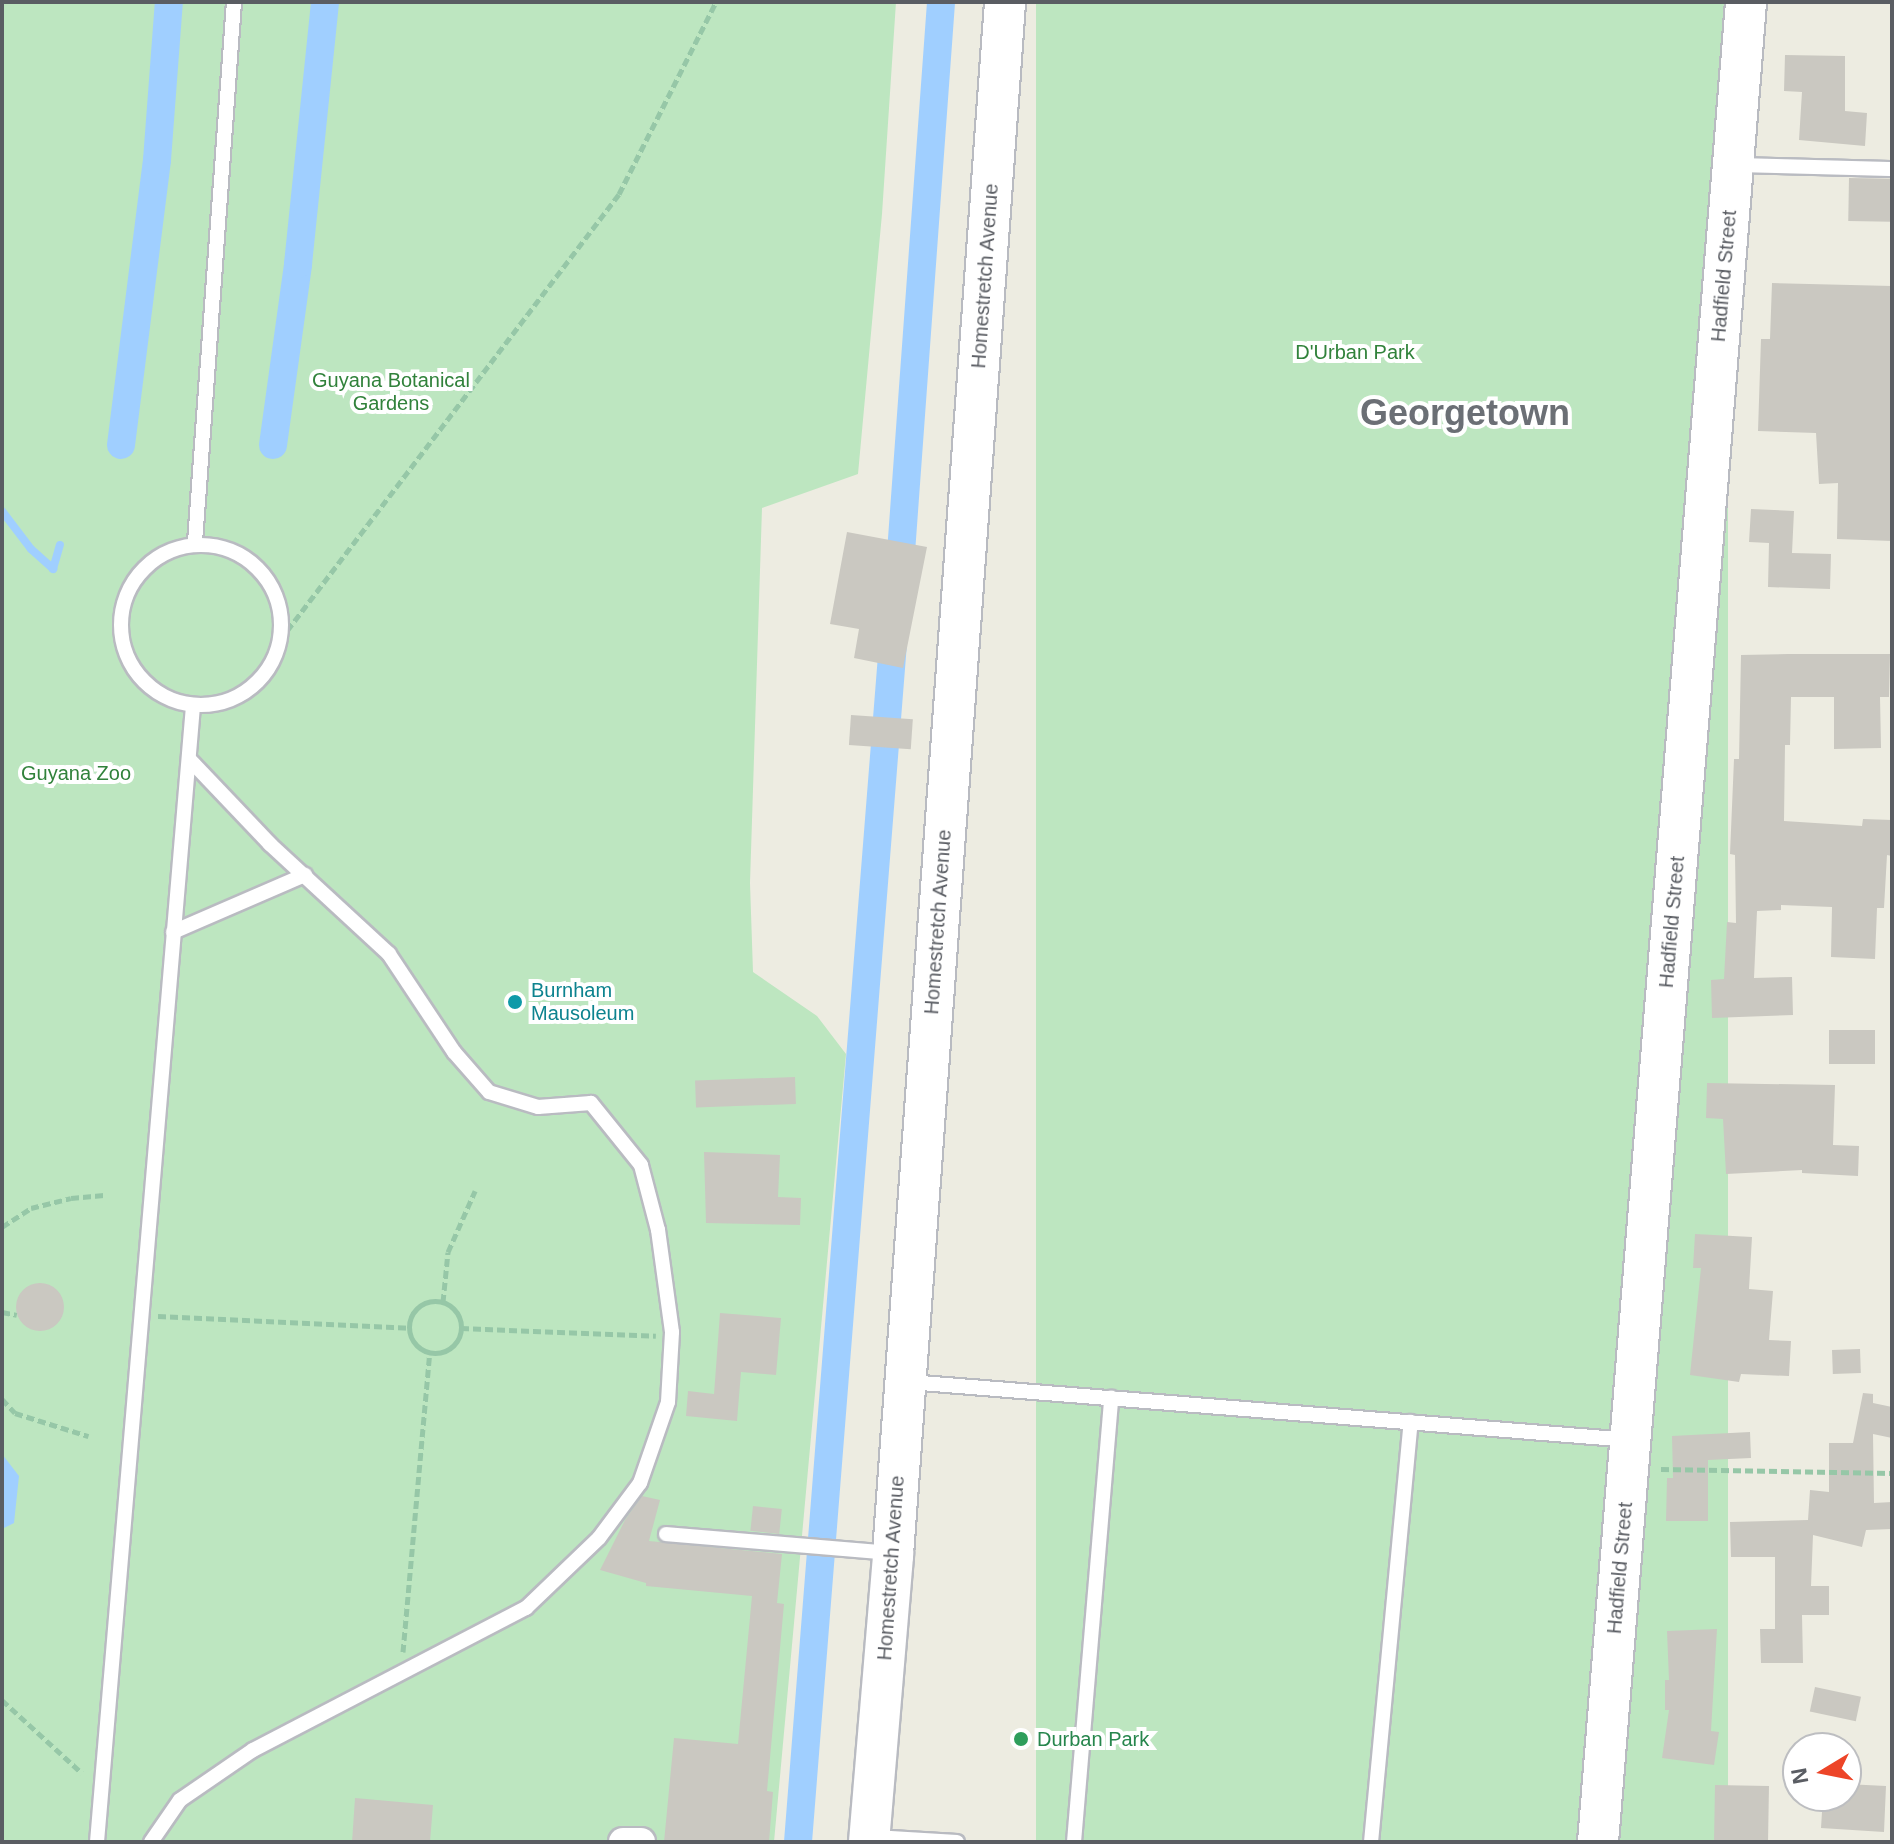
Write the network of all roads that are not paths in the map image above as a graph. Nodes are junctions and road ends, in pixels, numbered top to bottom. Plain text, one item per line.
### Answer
1 (234, 2) edge
2 (1005, 2) edge
3 (1746, 2) edge
4 (1733, 165) junction
5 (1892, 169) edge
6 (195, 542) junction
7 (193, 707) junction
8 (191, 761) junction
9 (305, 875) junction
10 (173, 932) junction
11 (905, 1381) junction
12 (1111, 1398) junction
13 (1411, 1422) junction
14 (1629, 1454) junction
15 (666, 1534) dead end
16 (893, 1554) junction
17 (869, 1839) edge
18 (97, 1842) edge
19 (151, 1842) edge
20 (623, 1842) edge
21 (641, 1842) edge
22 (957, 1842) edge
23 (1074, 1842) edge
24 (1371, 1842) edge
25 (1598, 1842) edge

1 - 6 lane
2 - 11 main road, Homestretch Avenue
3 - 4 main road, Hadfield Street
4 - 5 lane
4 - 14 main road, Hadfield Street
6 - 7 lane
6 - 7 lane
7 - 8 lane
8 - 9 lane
8 - 10 lane
9 - 10 lane
9 - 19 lane
10 - 18 lane
11 - 12 lane
11 - 16 main road, Homestretch Avenue
12 - 13 lane
12 - 23 lane
13 - 14 lane
13 - 24 lane
14 - 25 main road, Hadfield Street
15 - 16 lane
16 - 17 main road, Homestretch Avenue
17 - 22 lane
20 - 21 street

